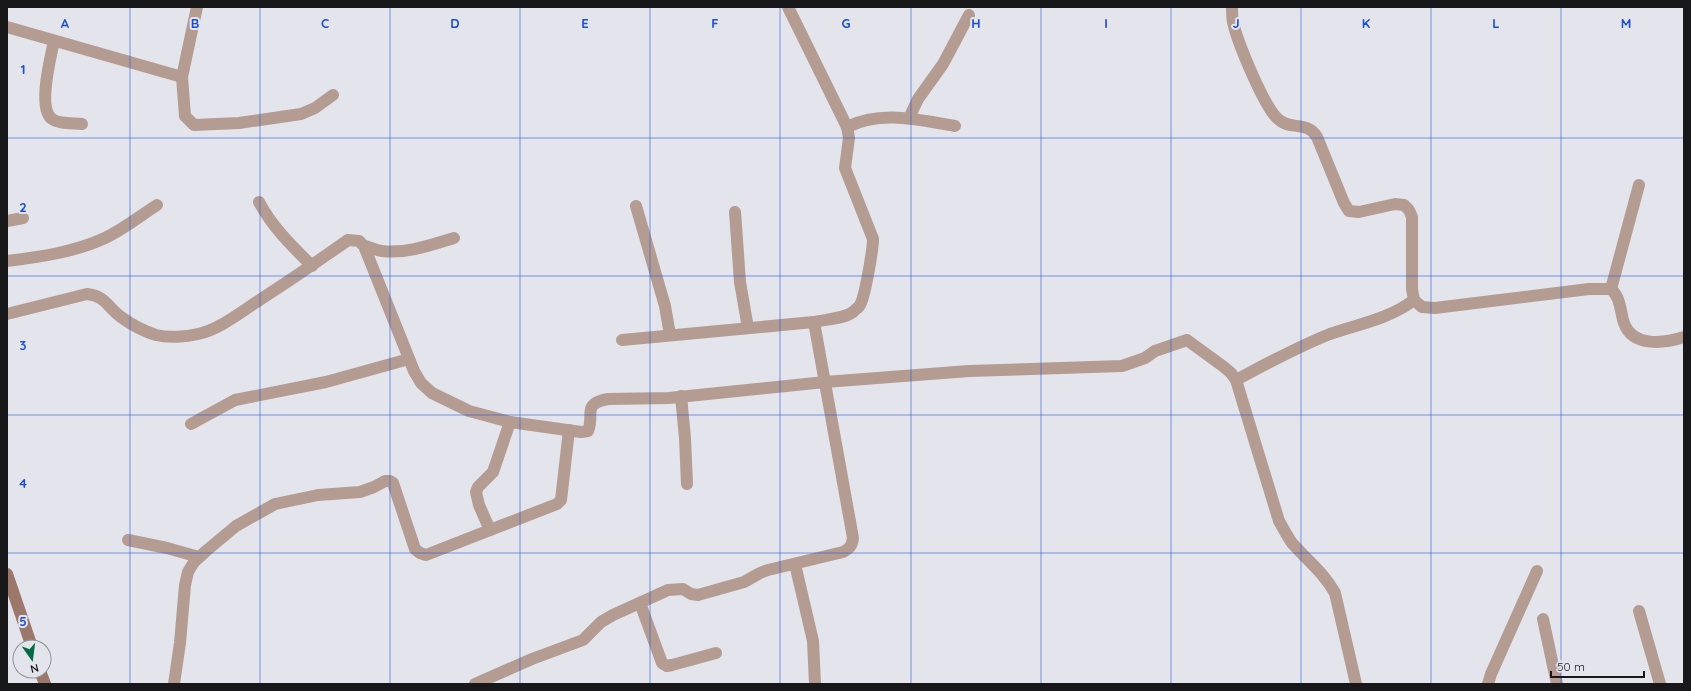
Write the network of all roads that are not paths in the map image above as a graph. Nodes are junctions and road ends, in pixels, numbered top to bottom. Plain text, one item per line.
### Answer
1 (197, 7) edge
2 (788, 7) edge
3 (1232, 7) edge
4 (969, 15) dead end
5 (7, 26) edge
6 (54, 40) junction
7 (182, 77) junction
8 (332, 95) dead end
9 (909, 118) junction
10 (82, 124) dead end
11 (847, 126) junction
12 (955, 126) dead end
13 (1639, 185) dead end
14 (259, 202) dead end
15 (158, 206) dead end
16 (636, 206) dead end
17 (736, 212) dead end
18 (23, 218) dead end
19 (7, 221) edge
20 (454, 238) dead end
21 (364, 246) junction
22 (7, 261) edge
23 (312, 266) junction
24 (1611, 289) junction
25 (1414, 300) junction
26 (7, 314) edge
27 (814, 322) junction
28 (748, 328) junction
29 (670, 335) junction
30 (1684, 338) edge
31 (622, 340) dead end
32 (409, 358) junction
33 (1236, 380) junction
34 (825, 382) junction
35 (681, 396) junction
36 (510, 422) junction
37 (191, 424) dead end
38 (569, 430) junction
39 (687, 484) dead end
40 (490, 530) junction
41 (128, 540) dead end
42 (199, 557) junction
43 (795, 564) junction
44 (1537, 571) dead end
45 (7, 574) edge
46 (11, 599) edge
47 (640, 603) junction
48 (1639, 611) dead end
49 (1543, 619) dead end
50 (28, 639) edge
51 (716, 654) dead end
52 (174, 684) edge
53 (475, 684) edge
54 (815, 684) edge
55 (1356, 684) edge
56 (1488, 684) edge
57 (1557, 684) edge
58 (1660, 684) edge

1 - 7 street
2 - 11 street
3 - 25 street
4 - 9 street
5 - 6 street
6 - 7 street
6 - 10 street
7 - 8 street
9 - 11 street
9 - 12 street
11 - 27 street
13 - 24 street
14 - 23 street
15 - 22 street
16 - 29 street
17 - 28 street
18 - 19 street
20 - 21 street
21 - 23 street
21 - 32 street
23 - 26 street
24 - 25 street
24 - 30 street
25 - 33 street
27 - 28 street
27 - 34 street
28 - 29 street
29 - 31 street
32 - 36 street
32 - 37 street
33 - 34 street
33 - 55 street
34 - 35 street
34 - 43 street
35 - 38 street
35 - 39 street
36 - 38 street
36 - 40 street
38 - 40 street
40 - 42 street
41 - 42 street
42 - 52 street
43 - 47 street
43 - 54 street
44 - 56 street
45 - 46 street
46 - 50 street
47 - 51 street
47 - 53 street
48 - 58 street
49 - 57 street

